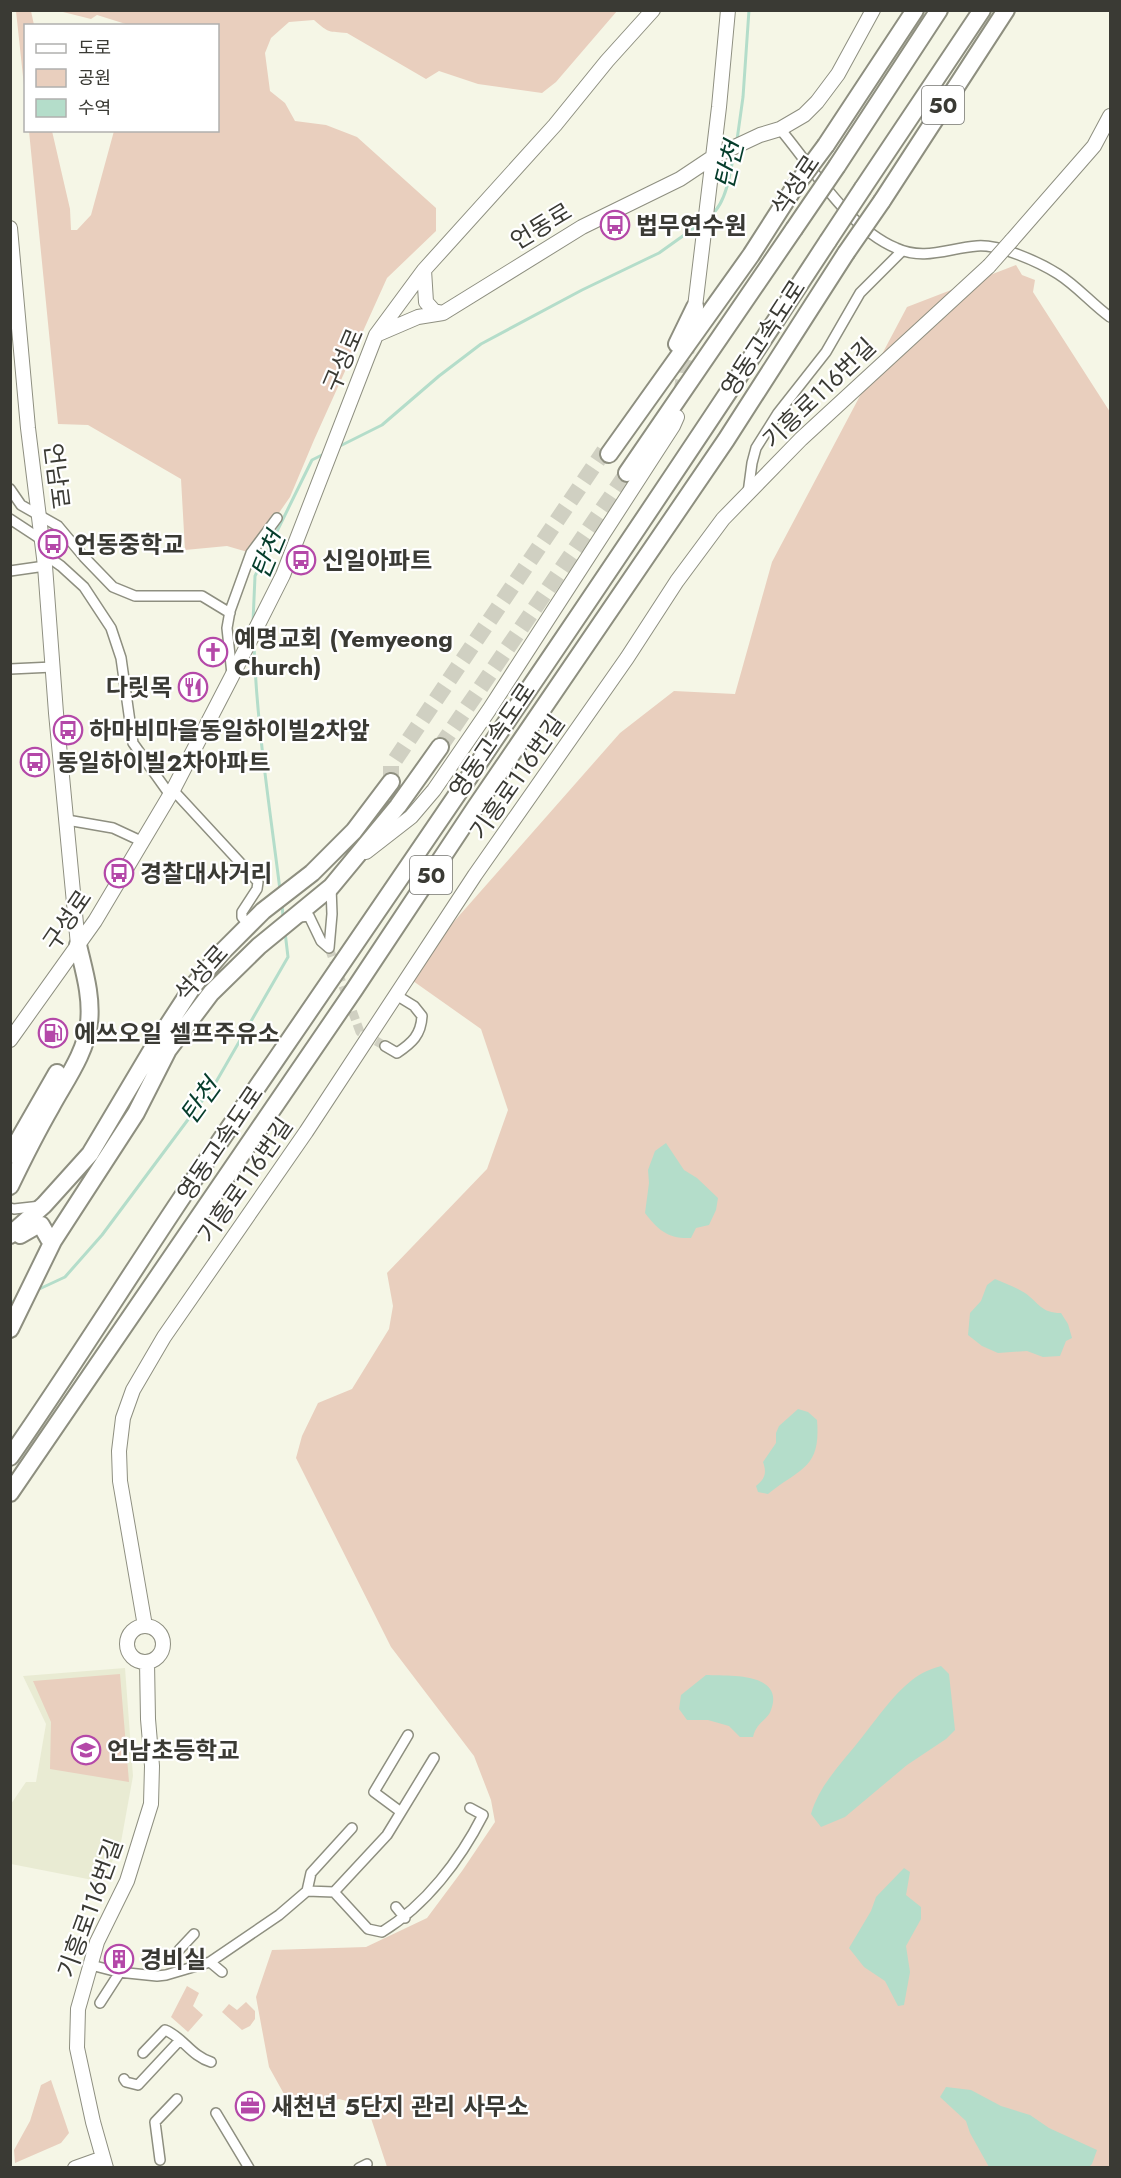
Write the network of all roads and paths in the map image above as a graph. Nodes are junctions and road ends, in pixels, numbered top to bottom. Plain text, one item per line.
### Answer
1 (653, 10) edge
2 (728, 10) edge
3 (873, 10) edge
4 (915, 10) edge
5 (939, 10) edge
6 (982, 10) edge
7 (1006, 10) edge
8 (1110, 116) edge
9 (780, 129) junction
10 (714, 157) junction
11 (10, 228) edge
12 (902, 250) junction
13 (424, 270) junction
14 (695, 307) joint
15 (443, 313) junction
16 (1110, 317) edge
17 (376, 334) junction
18 (677, 417) dead end
19 (756, 448) junction
20 (777, 464) junction
21 (627, 472) tunnel mouth
22 (10, 489) edge
23 (747, 495) junction
24 (39, 517) junction
25 (277, 518) dead end
26 (10, 519) edge
27 (42, 540) junction
28 (44, 560) junction
29 (10, 571) edge
30 (230, 613) junction
31 (53, 667) junction
32 (10, 669) edge
33 (232, 676) junction
34 (440, 747) tunnel mouth
35 (392, 783) tunnel mouth
36 (172, 792) junction
37 (67, 820) junction
38 (141, 842) junction
39 (353, 862) junction
40 (326, 891) junction
41 (300, 917) dead end
42 (249, 925) junction
43 (78, 945) junction
44 (396, 994) junction
45 (10, 1040) edge
46 (385, 1046) tunnel mouth
47 (10, 1155) edge
48 (10, 1186) edge
49 (44, 1205) junction
50 (10, 1208) edge
51 (10, 1235) edge
52 (10, 1239) edge
53 (53, 1241) junction
54 (12, 1327) edge
55 (10, 1457) edge
56 (10, 1493) edge
57 (145, 1626) junction
58 (147, 1662) junction
59 (408, 1735) dead end
60 (434, 1758) dead end
61 (470, 1808) dead end
62 (400, 1812) junction
63 (352, 1828) dead end
64 (307, 1891) junction
65 (334, 1892) junction
66 (396, 1907) dead end
67 (405, 1918) junction
68 (194, 1934) dead end
69 (179, 1950) dead end
70 (210, 1962) junction
71 (91, 1965) junction
72 (120, 1972) junction
73 (222, 1972) dead end
74 (100, 2004) dead end
75 (180, 2040) junction
76 (143, 2053) dead end
77 (211, 2062) dead end
78 (124, 2079) dead end
79 (177, 2099) dead end
80 (216, 2113) dead end
81 (160, 2160) dead end
82 (105, 2163) edge
83 (75, 2168) edge
84 (249, 2168) edge

1 - 13 main road, 구성로
2 - 10 main road
3 - 9 main road
4 - 14 highway, 석성로, bridge
5 - 21 highway, 석성로, bridge
6 - 55 highway, 영동고속도로 / 50, bridge
7 - 56 highway, 영동고속도로 / 50, bridge
8 - 20 main road, 기흥로116번길, bridge
9 - 10 main road, 언동로
9 - 12 street
10 - 14 main road
10 - 15 main road, 언동로
11 - 24 main road, 언남로
12 - 16 street
12 - 19 street
13 - 15 main road
13 - 17 main road, 구성로
15 - 17 main road, 언동로
17 - 33 main road, 구성로
18 - 39 main road
19 - 20 street
19 - 23 street
20 - 23 main road, 기흥로116번길
22 - 24 street
23 - 44 main road, 기흥로116번길
24 - 27 main road, 언남로
24 - 30 street
25 - 30 street
26 - 27 street
27 - 28 main road, 언남로
28 - 29 street
28 - 31 main road, 언남로
28 - 36 street
30 - 33 street
31 - 32 street
31 - 37 main road, 언남로
33 - 36 main road, 구성로
34 - 39 highway, 석성로
35 - 42 highway, 석성로
36 - 38 main road, 구성로
36 - 42 street
37 - 38 street
37 - 43 main road, 언남로
38 - 43 main road, 구성로
39 - 40 highway, 석성로
40 - 41 street
40 - 53 highway, 석성로
42 - 49 highway, 석성로
43 - 45 main road, 구성로
43 - 47 highway
43 - 48 highway
44 - 46 street
44 - 57 main road, 기흥로116번길
49 - 50 street
49 - 51 highway, 석성로
52 - 53 highway
53 - 54 highway, 석성로
57 - 58 main road
57 - 58 main road
58 - 71 main road, 기흥로116번길
59 - 62 street
60 - 62 street
61 - 67 street
62 - 65 street
63 - 64 street
64 - 65 street
64 - 70 street
65 - 67 street
66 - 67 street
68 - 69 street
70 - 72 street
70 - 73 street
71 - 72 street
71 - 82 main road, 기흥로116번길
72 - 74 street
75 - 76 street
75 - 77 street
75 - 78 street
79 - 81 street
80 - 84 street
82 - 83 main road

